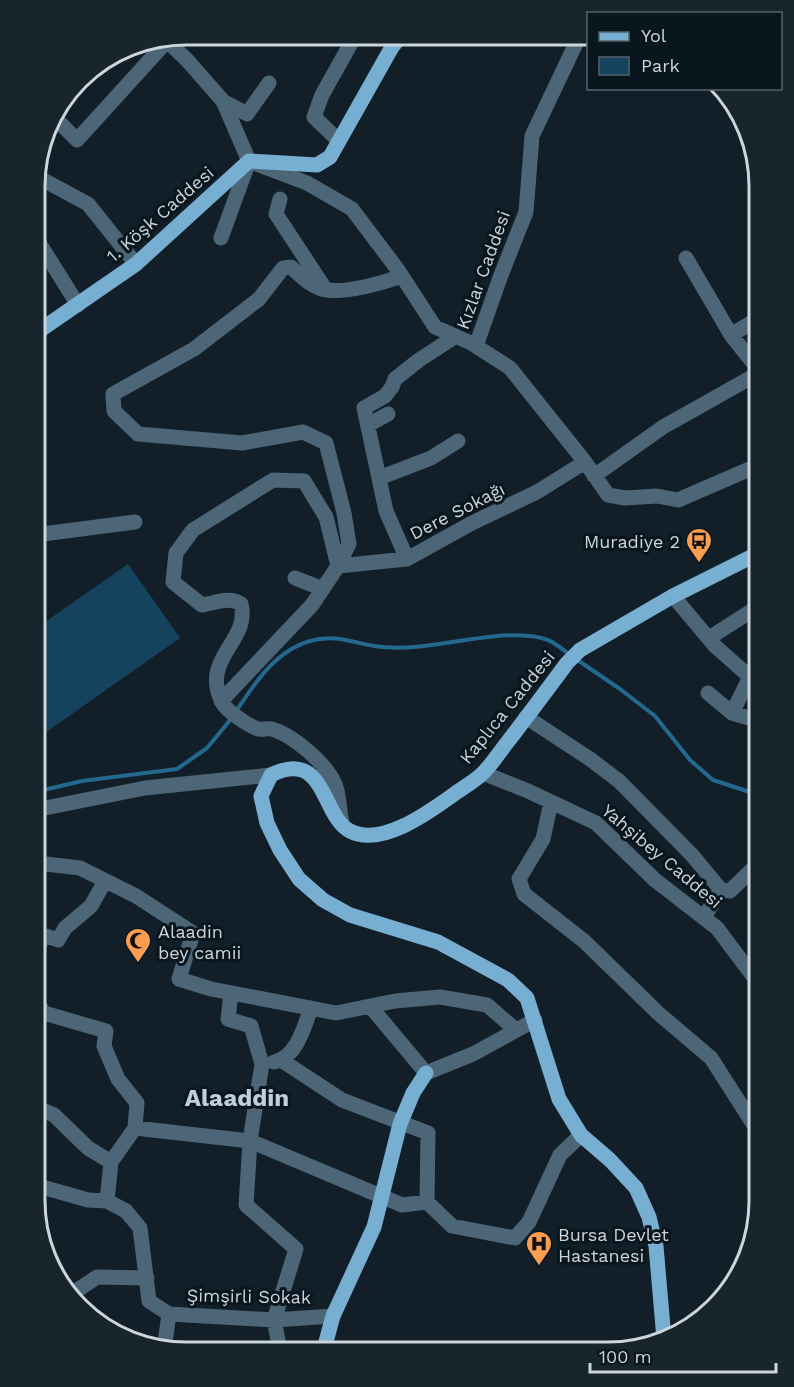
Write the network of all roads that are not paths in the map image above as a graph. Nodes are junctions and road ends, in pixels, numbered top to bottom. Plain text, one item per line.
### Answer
1 (350, 45) edge
2 (394, 45) edge
3 (575, 45) edge
4 (172, 46) edge
5 (159, 48) edge
6 (269, 84) dead end
7 (223, 101) junction
8 (60, 123) edge
9 (339, 141) junction
10 (249, 161) junction
11 (45, 181) edge
12 (280, 199) dead end
13 (221, 238) dead end
14 (45, 252) edge
15 (686, 258) dead end
16 (136, 264) junction
17 (402, 276) junction
18 (326, 290) junction
19 (78, 305) junction
20 (749, 324) edge
21 (45, 327) edge
22 (731, 335) junction
23 (456, 336) junction
24 (476, 346) junction
25 (749, 359) edge
26 (749, 378) edge
27 (388, 414) dead end
28 (368, 425) junction
29 (458, 441) dead end
30 (585, 462) junction
31 (749, 469) edge
32 (594, 476) junction
33 (379, 478) junction
34 (135, 522) dead end
35 (45, 534) edge
36 (749, 558) edge
37 (407, 559) junction
38 (338, 566) junction
39 (295, 578) dead end
40 (323, 588) junction
41 (673, 596) junction
42 (749, 612) edge
43 (709, 638) junction
44 (749, 672) edge
45 (749, 686) edge
46 (708, 693) dead end
47 (228, 709) junction
48 (732, 713) junction
49 (526, 717) junction
50 (749, 718) edge
51 (483, 772) junction
52 (271, 775) junction
53 (551, 802) junction
54 (45, 808) edge
55 (342, 823) junction
56 (45, 864) edge
57 (749, 873) edge
58 (105, 881) junction
59 (721, 890) junction
60 (704, 917) junction
61 (45, 936) edge
62 (749, 971) edge
63 (231, 993) junction
64 (370, 1006) junction
65 (311, 1008) junction
66 (45, 1020) edge
67 (535, 1020) junction
68 (516, 1030) junction
69 (281, 1060) junction
70 (262, 1064) junction
71 (426, 1073) junction
72 (45, 1112) edge
73 (749, 1117) edge
74 (400, 1124) junction
75 (135, 1128) junction
76 (581, 1135) junction
77 (250, 1142) junction
78 (111, 1162) junction
79 (45, 1188) edge
80 (383, 1197) junction
81 (107, 1201) junction
82 (427, 1202) junction
83 (147, 1278) junction
84 (77, 1290) edge
85 (661, 1313) junction
86 (169, 1314) junction
87 (333, 1316) junction
88 (274, 1320) junction
89 (663, 1330) edge
90 (658, 1333) edge
91 (165, 1341) edge
92 (278, 1342) edge
93 (326, 1342) edge

1 - 9 street
2 - 9 main road
3 - 24 street, Kızlar Caddesi
4 - 7 street
5 - 8 street
6 - 7 street
7 - 10 street
9 - 10 main road
10 - 13 street
10 - 16 main road, 1. Köşk Caddesi
10 - 17 street
11 - 16 street
12 - 18 street
14 - 19 street
15 - 22 street
16 - 19 main road, 1. Köşk Caddesi
17 - 18 street
17 - 23 street
18 - 38 street
19 - 21 main road, 1. Köşk Caddesi
20 - 22 street
22 - 25 street
23 - 24 street
23 - 28 street
24 - 30 street
26 - 32 street
27 - 28 street
28 - 33 street
29 - 33 street
30 - 32 street
30 - 37 street, Dere Sokağı
31 - 32 street
33 - 37 street
34 - 35 street
36 - 41 main road, Kaplıca Caddesi
37 - 38 street, Dere Sokağı
38 - 40 street
38 - 47 street
39 - 40 street
40 - 47 street
41 - 43 street
41 - 49 main road, Kaplıca Caddesi
42 - 43 street
43 - 44 street
45 - 48 street
46 - 48 street
47 - 55 street
48 - 50 street
49 - 51 main road, Kaplıca Caddesi
49 - 59 street
51 - 53 street, Yahşibey Caddesi
51 - 55 main road, Kaplıca Caddesi
52 - 54 street
52 - 55 main road
52 - 67 main road
53 - 60 street, Yahşibey Caddesi
53 - 73 street
56 - 58 street
57 - 59 street
58 - 61 street
58 - 63 street
59 - 60 street
60 - 62 street, Yahşibey Caddesi
63 - 65 street
63 - 70 street
64 - 65 street
64 - 68 street
64 - 71 street
65 - 69 street
66 - 75 street
67 - 68 street
67 - 76 main road
68 - 71 street
69 - 70 street
69 - 74 street
70 - 77 street
71 - 74 main road
72 - 78 street
74 - 80 main road
74 - 82 street
75 - 77 street
75 - 78 street
76 - 82 street
76 - 85 main road
77 - 80 street
77 - 88 street
78 - 81 street
79 - 81 street
80 - 82 street
80 - 87 main road
81 - 83 street, Şimşirli Sokak
83 - 84 street
83 - 86 street, Şimşirli Sokak
85 - 89 main road
85 - 90 main road
86 - 88 street, Şimşirli Sokak
86 - 91 street
87 - 88 street, Şimşirli Sokak
87 - 93 main road
88 - 92 street

